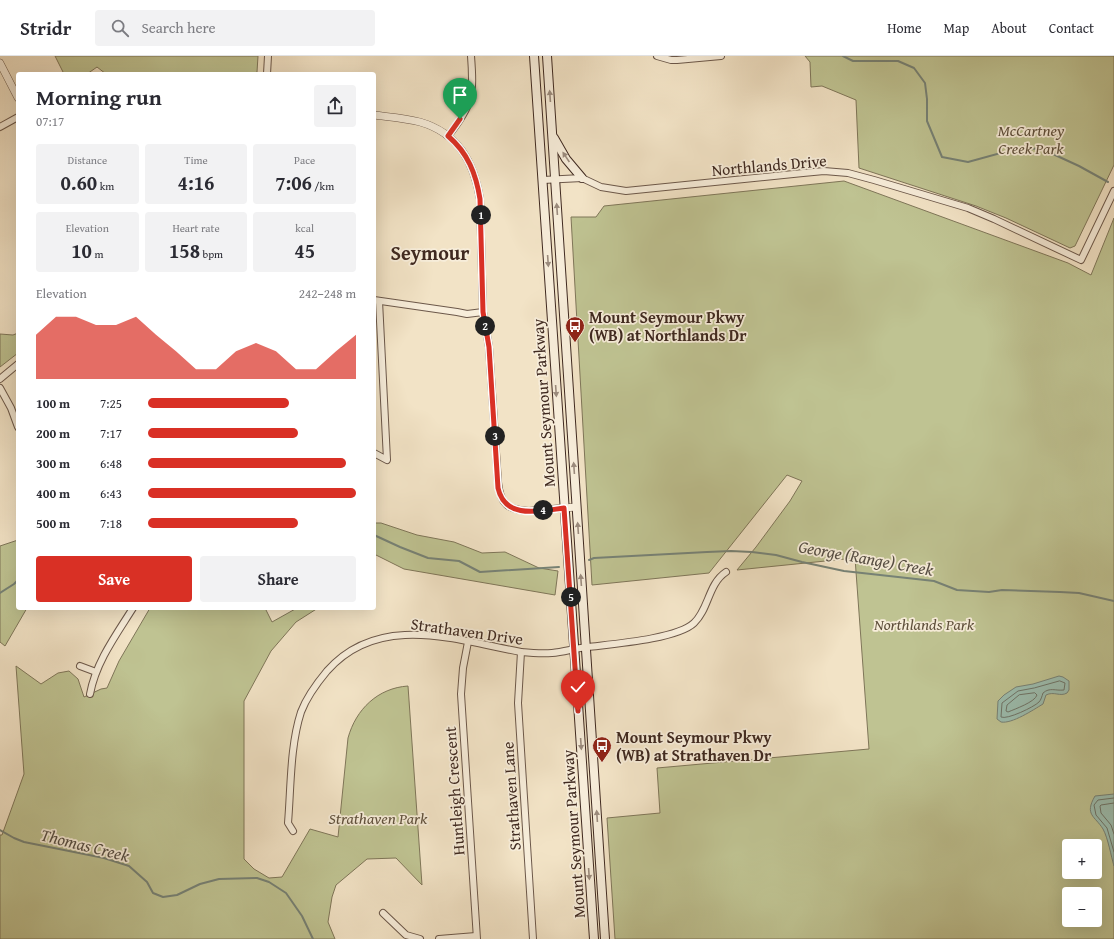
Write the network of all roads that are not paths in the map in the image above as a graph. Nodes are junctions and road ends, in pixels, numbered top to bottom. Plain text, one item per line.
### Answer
1 (268, 56) edge
2 (471, 56) edge
3 (534, 56) edge
4 (547, 56) edge
5 (657, 56) edge
6 (721, 56) edge
7 (0, 63) edge
8 (267, 72) edge
9 (16, 94) edge
10 (376, 116) edge
11 (16, 117) edge
12 (0, 127) edge
13 (553, 135) junction
14 (448, 136) junction
15 (582, 178) junction
16 (556, 179) junction
17 (543, 180) junction
18 (1114, 191) edge
19 (376, 301) edge
20 (483, 312) junction
21 (16, 366) edge
22 (0, 379) edge
23 (0, 388) edge
24 (16, 422) edge
25 (376, 454) edge
26 (576, 507) junction
27 (564, 508) junction
28 (726, 572) dead end
29 (132, 610) edge
30 (468, 642) junction
31 (586, 647) junction
32 (574, 650) junction
33 (521, 652) junction
34 (80, 666) dead end
35 (96, 672) junction
36 (90, 694) dead end
37 (293, 831) dead end
38 (383, 913) dead end
39 (476, 938) edge
40 (420, 939) edge
41 (440, 939) edge
42 (533, 939) edge
43 (594, 939) edge
44 (605, 939) edge

1 - 8 street
2 - 14 street
3 - 17 main road, Mount Seymour Parkway
13 -> 4 main road, Mount Seymour Parkway
5 - 6 street
7 - 9 street
10 - 14 street
11 - 12 street
15 -> 13 main road
13 - 16 main road, Mount Seymour Parkway
14 - 20 street
15 - 16 street, Northlands Drive
15 - 18 street, Northlands Drive
16 - 17 street, Northlands Drive
26 -> 16 main road, Mount Seymour Parkway
17 -> 27 main road, Mount Seymour Parkway
19 - 20 street
19 - 25 street
20 - 27 street
21 - 22 street
23 - 24 street
26 - 27 street
31 -> 26 main road, Mount Seymour Parkway
27 - 32 main road, Mount Seymour Parkway
28 - 31 street, Strathaven Drive
29 - 35 street
30 - 33 street, Strathaven Drive
30 - 37 street, Strathaven Drive
30 - 39 street, Huntleigh Crescent
31 - 32 street, Strathaven Drive
44 -> 31 main road, Mount Seymour Parkway
32 - 33 street, Strathaven Drive
32 -> 43 main road, Mount Seymour Parkway
33 - 42 street, Strathaven Lane
34 - 35 street
35 - 36 street
38 - 40 street
39 - 41 street

